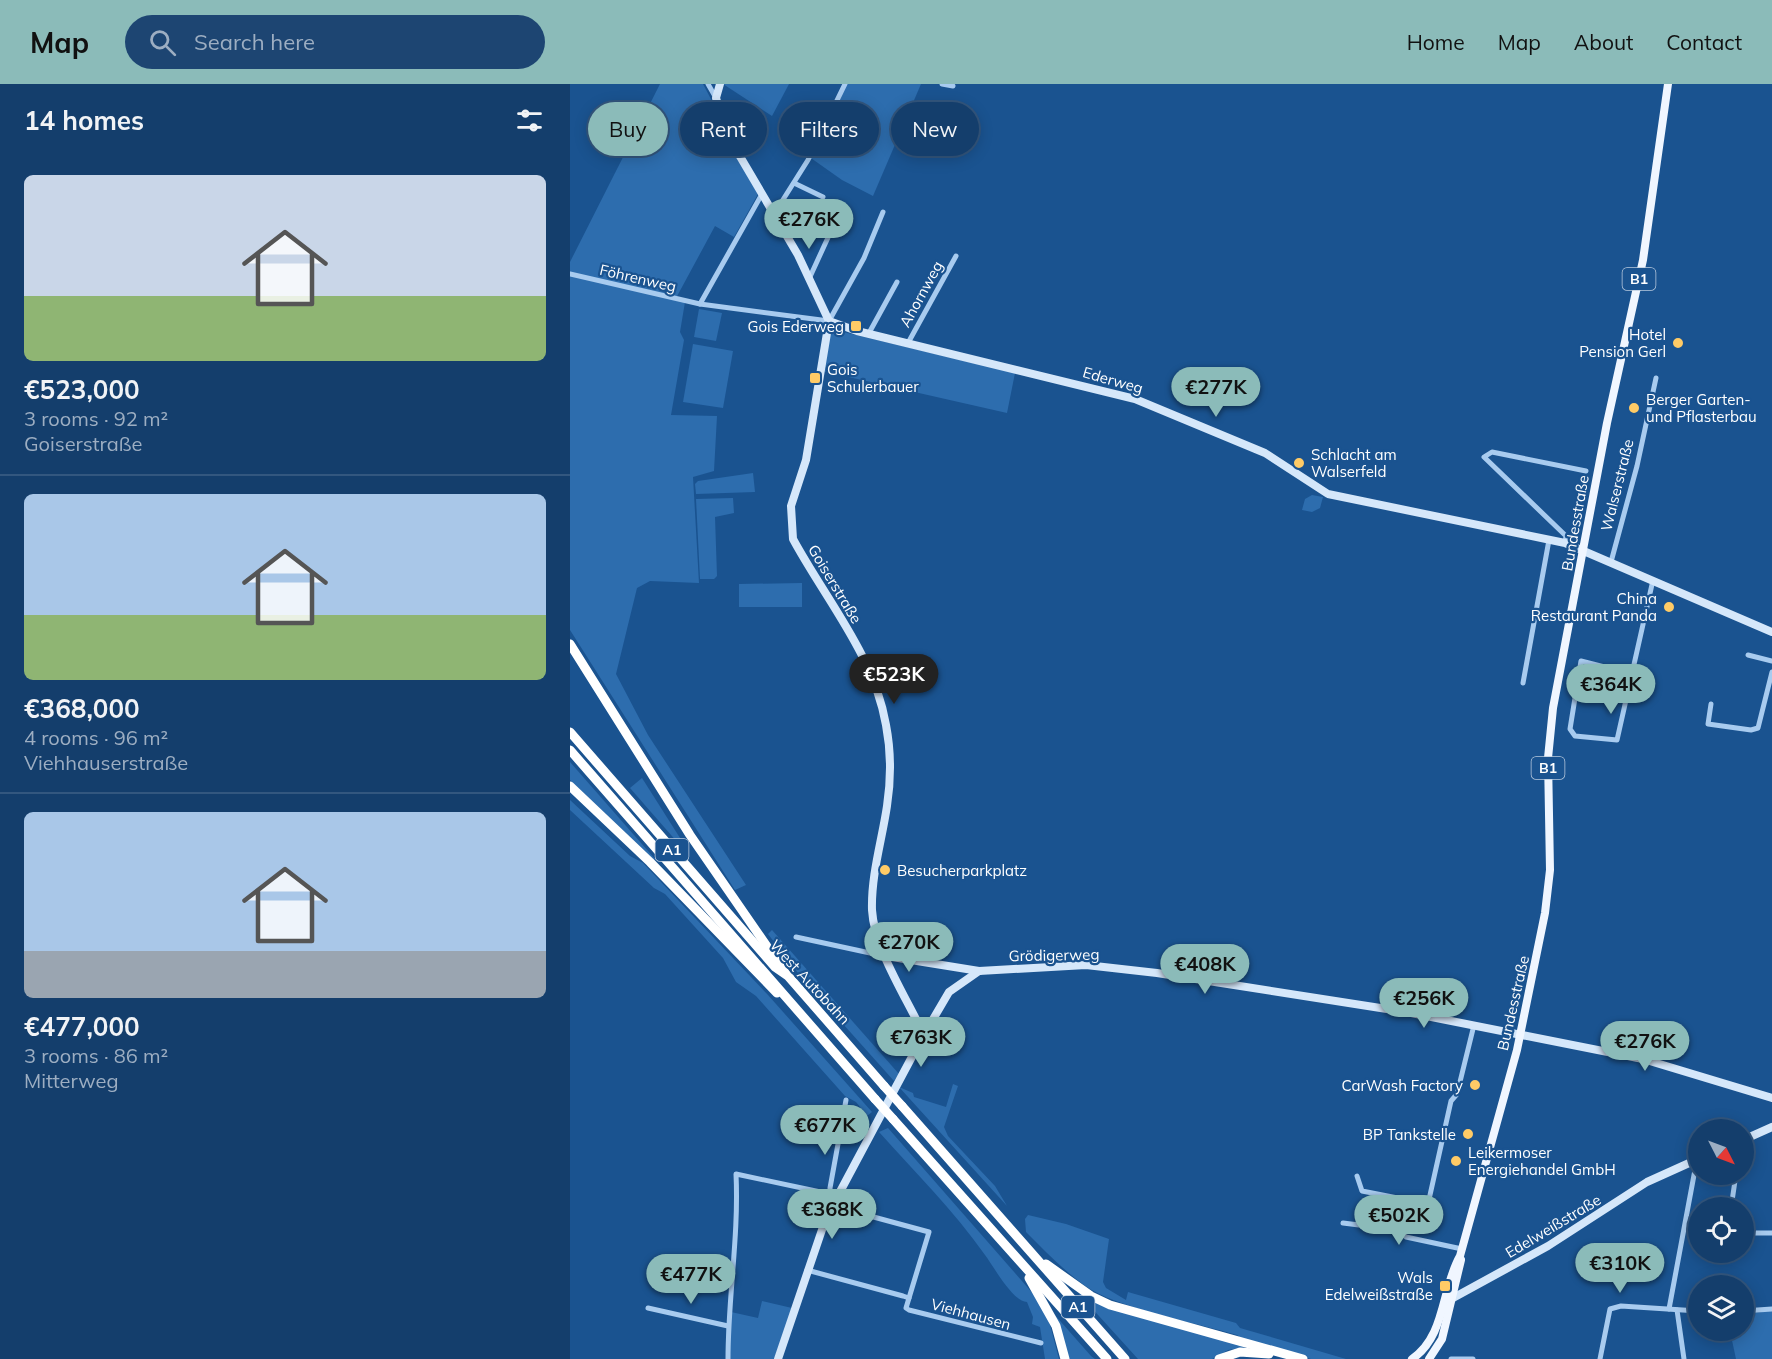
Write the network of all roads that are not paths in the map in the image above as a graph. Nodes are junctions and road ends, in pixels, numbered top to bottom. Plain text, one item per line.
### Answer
1 (708, 84) edge
2 (720, 84) edge
3 (845, 84) edge
4 (942, 84) edge
5 (1668, 84) edge
6 (953, 86) dead end
7 (716, 98) junction
8 (794, 183) junction
9 (762, 194) junction
10 (823, 197) dead end
11 (883, 212) dead end
12 (774, 214) junction
13 (831, 231) dead end
14 (956, 256) dead end
15 (570, 274) edge
16 (809, 279) junction
17 (897, 282) dead end
18 (700, 304) junction
19 (829, 321) junction
20 (869, 333) junction
21 (908, 343) junction
22 (1656, 378) dead end
23 (1586, 471) dead end
24 (1549, 540) junction
25 (1565, 543) junction
26 (1584, 552) junction
27 (1611, 562) junction
28 (1653, 580) junction
29 (1772, 632) edge
30 (570, 644) edge
31 (1748, 656) dead end
32 (1772, 661) edge
33 (1772, 672) edge
34 (1632, 674) junction
35 (1523, 683) dead end
36 (1711, 704) dead end
37 (570, 732) edge
38 (570, 750) edge
39 (570, 786) edge
40 (796, 937) dead end
41 (886, 956) junction
42 (979, 971) junction
43 (788, 976) junction
44 (784, 998) junction
45 (1474, 1025) junction
46 (1520, 1033) junction
47 (922, 1038) junction
48 (1772, 1098) edge
49 (846, 1100) dead end
50 (1772, 1127) edge
51 (1754, 1135) edge
52 (1688, 1164) edge
53 (1357, 1176) dead end
54 (1693, 1185) edge
55 (830, 1194) junction
56 (833, 1205) junction
57 (1343, 1223) dead end
58 (1754, 1233) edge
59 (1772, 1233) edge
60 (1462, 1253) junction
61 (1032, 1254) junction
62 (1021, 1263) junction
63 (807, 1270) junction
64 (909, 1298) junction
65 (1453, 1298) junction
66 (648, 1308) dead end
67 (1772, 1309) edge
68 (1669, 1310) junction
69 (1677, 1310) junction
70 (1754, 1310) edge
71 (1688, 1311) edge
72 (728, 1326) junction
73 (1041, 1343) dead end
74 (728, 1359) edge
75 (778, 1359) edge
76 (1065, 1359) edge
77 (1107, 1359) edge
78 (1125, 1359) edge
79 (1219, 1359) edge
80 (1287, 1359) edge
81 (1303, 1359) edge
82 (1412, 1359) edge
83 (1429, 1359) edge
84 (1451, 1359) edge
85 (1473, 1359) edge
86 (1600, 1359) edge
87 (1684, 1359) edge

1 - 7 street
2 - 7 street
3 - 8 street
4 - 6 street
5 - 26 main road, Bundesstraße / B1
7 - 9 street
8 - 10 street
8 - 12 street
9 - 12 street
9 - 18 street
11 - 19 street
12 - 16 street
13 - 16 street
14 - 21 street, Ahornweg
15 - 18 street, Föhrenweg
16 - 19 street
17 - 20 street, Ahornweg
18 - 19 street, Föhrenweg
19 - 20 street, Ederweg
19 - 41 street, Goiserstraße
20 - 21 street, Ederweg
21 - 24 street, Ederweg
22 - 27 street, Walserstraße
23 - 25 street
24 - 25 street, Ederweg
24 - 35 street
25 - 26 street, Ederweg
26 - 27 street
26 - 46 main road, Bundesstraße / B1
27 - 28 street
28 - 29 street
28 - 34 street
30 - 43 highway
31 - 32 street
33 - 36 street
34 - 34 street
37 - 43 highway, West Autobahn / A1
38 - 44 highway, West Autobahn / A1
39 - 44 highway
40 - 41 street
41 - 42 street, Grödigerweg
41 - 47 street, Goiserstraße
42 - 45 street, Grödigerweg
42 - 47 street
43 - 61 highway, West Autobahn / A1, bridge
44 - 62 highway, West Autobahn / A1, bridge
45 - 46 street, Grödigerweg
45 - 53 street
46 - 48 street, Grödigerweg
46 - 60 main road, Bundesstraße / B1
47 - 56 street
49 - 55 street
50 - 51 street
52 - 65 street, Edelweißstraße
54 - 68 street
55 - 56 street
55 - 72 street
56 - 63 street
56 - 64 street, Viehhausen
57 - 60 street
58 - 59 street
60 - 65 main road, Bundesstraße / B1
60 - 82 main road, Bundesstraße / B1
61 - 78 highway, West Autobahn / A1
61 - 81 highway
62 - 76 highway
62 - 77 highway, West Autobahn / A1
63 - 64 street
63 - 75 street
64 - 73 street, Viehhausen
65 - 83 main road, Bundesstraße / B1
66 - 72 street
67 - 70 street
68 - 69 street
68 - 86 street
69 - 71 street
69 - 87 street
72 - 74 street
79 - 80 highway
84 - 85 street

